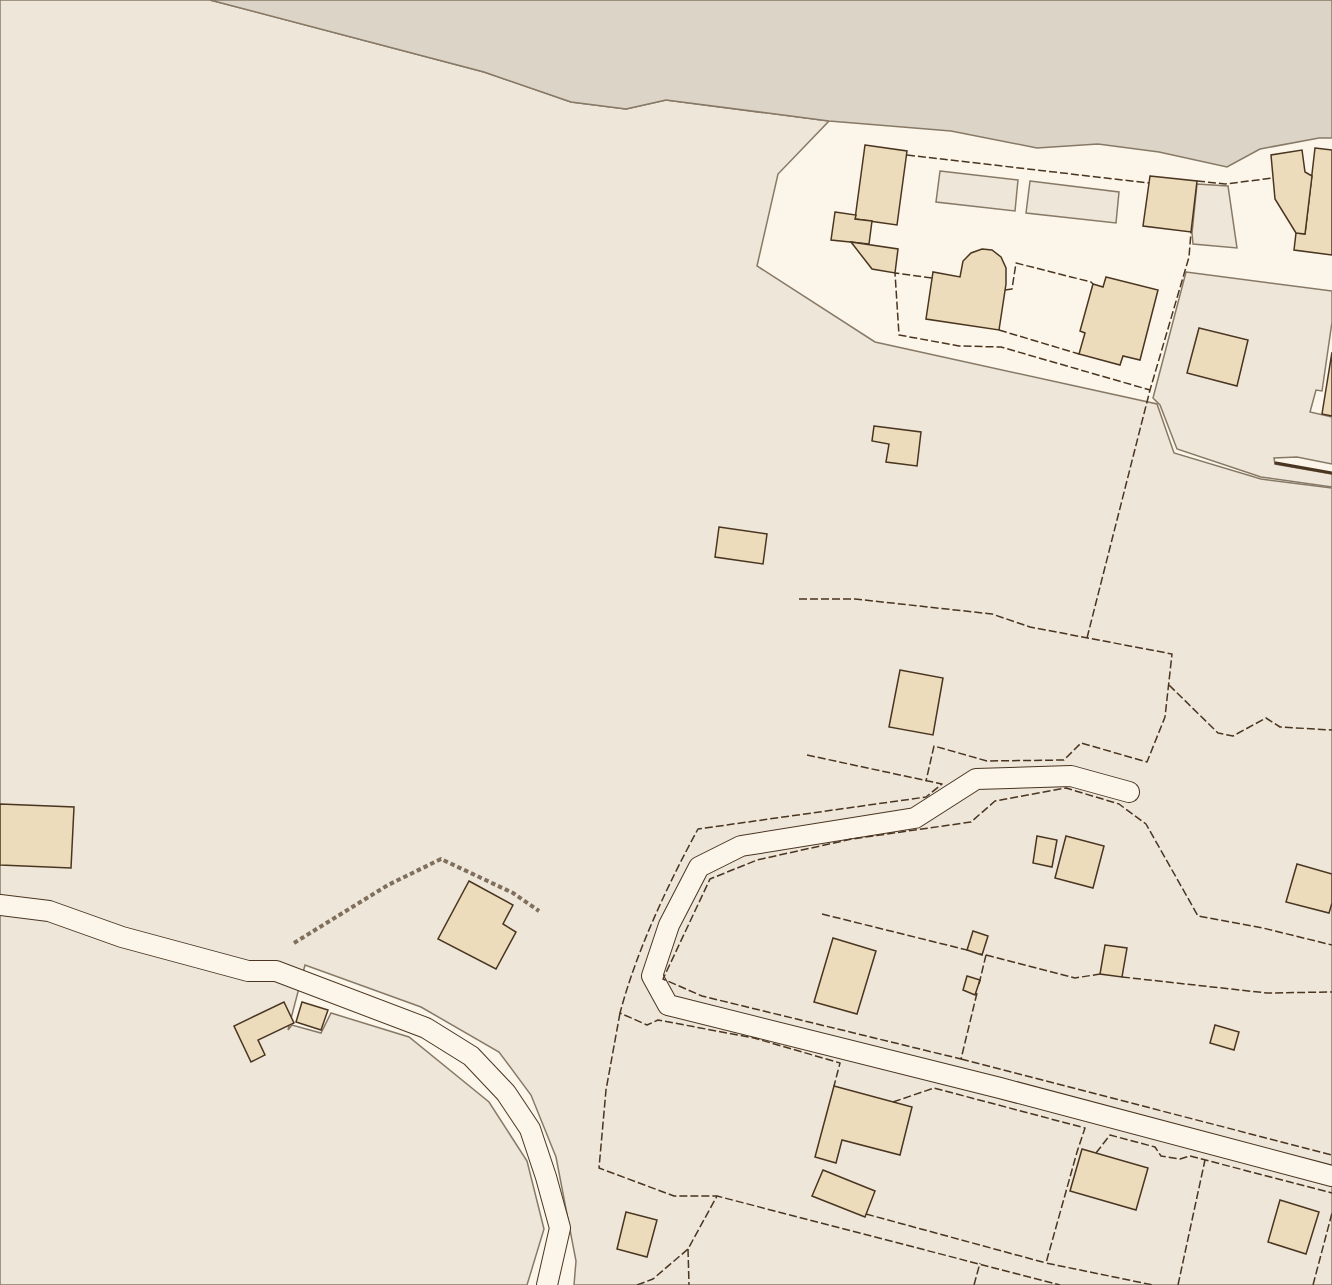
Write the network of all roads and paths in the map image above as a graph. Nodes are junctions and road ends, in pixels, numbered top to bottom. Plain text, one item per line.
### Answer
1 (1129, 792) dead end
2 (0, 905) edge
3 (539, 911) dead end
4 (276, 971) junction
5 (1332, 1176) edge
6 (547, 1285) edge

1 - 5 lane
2 - 4 lane
3 - 4 path
4 - 6 lane

